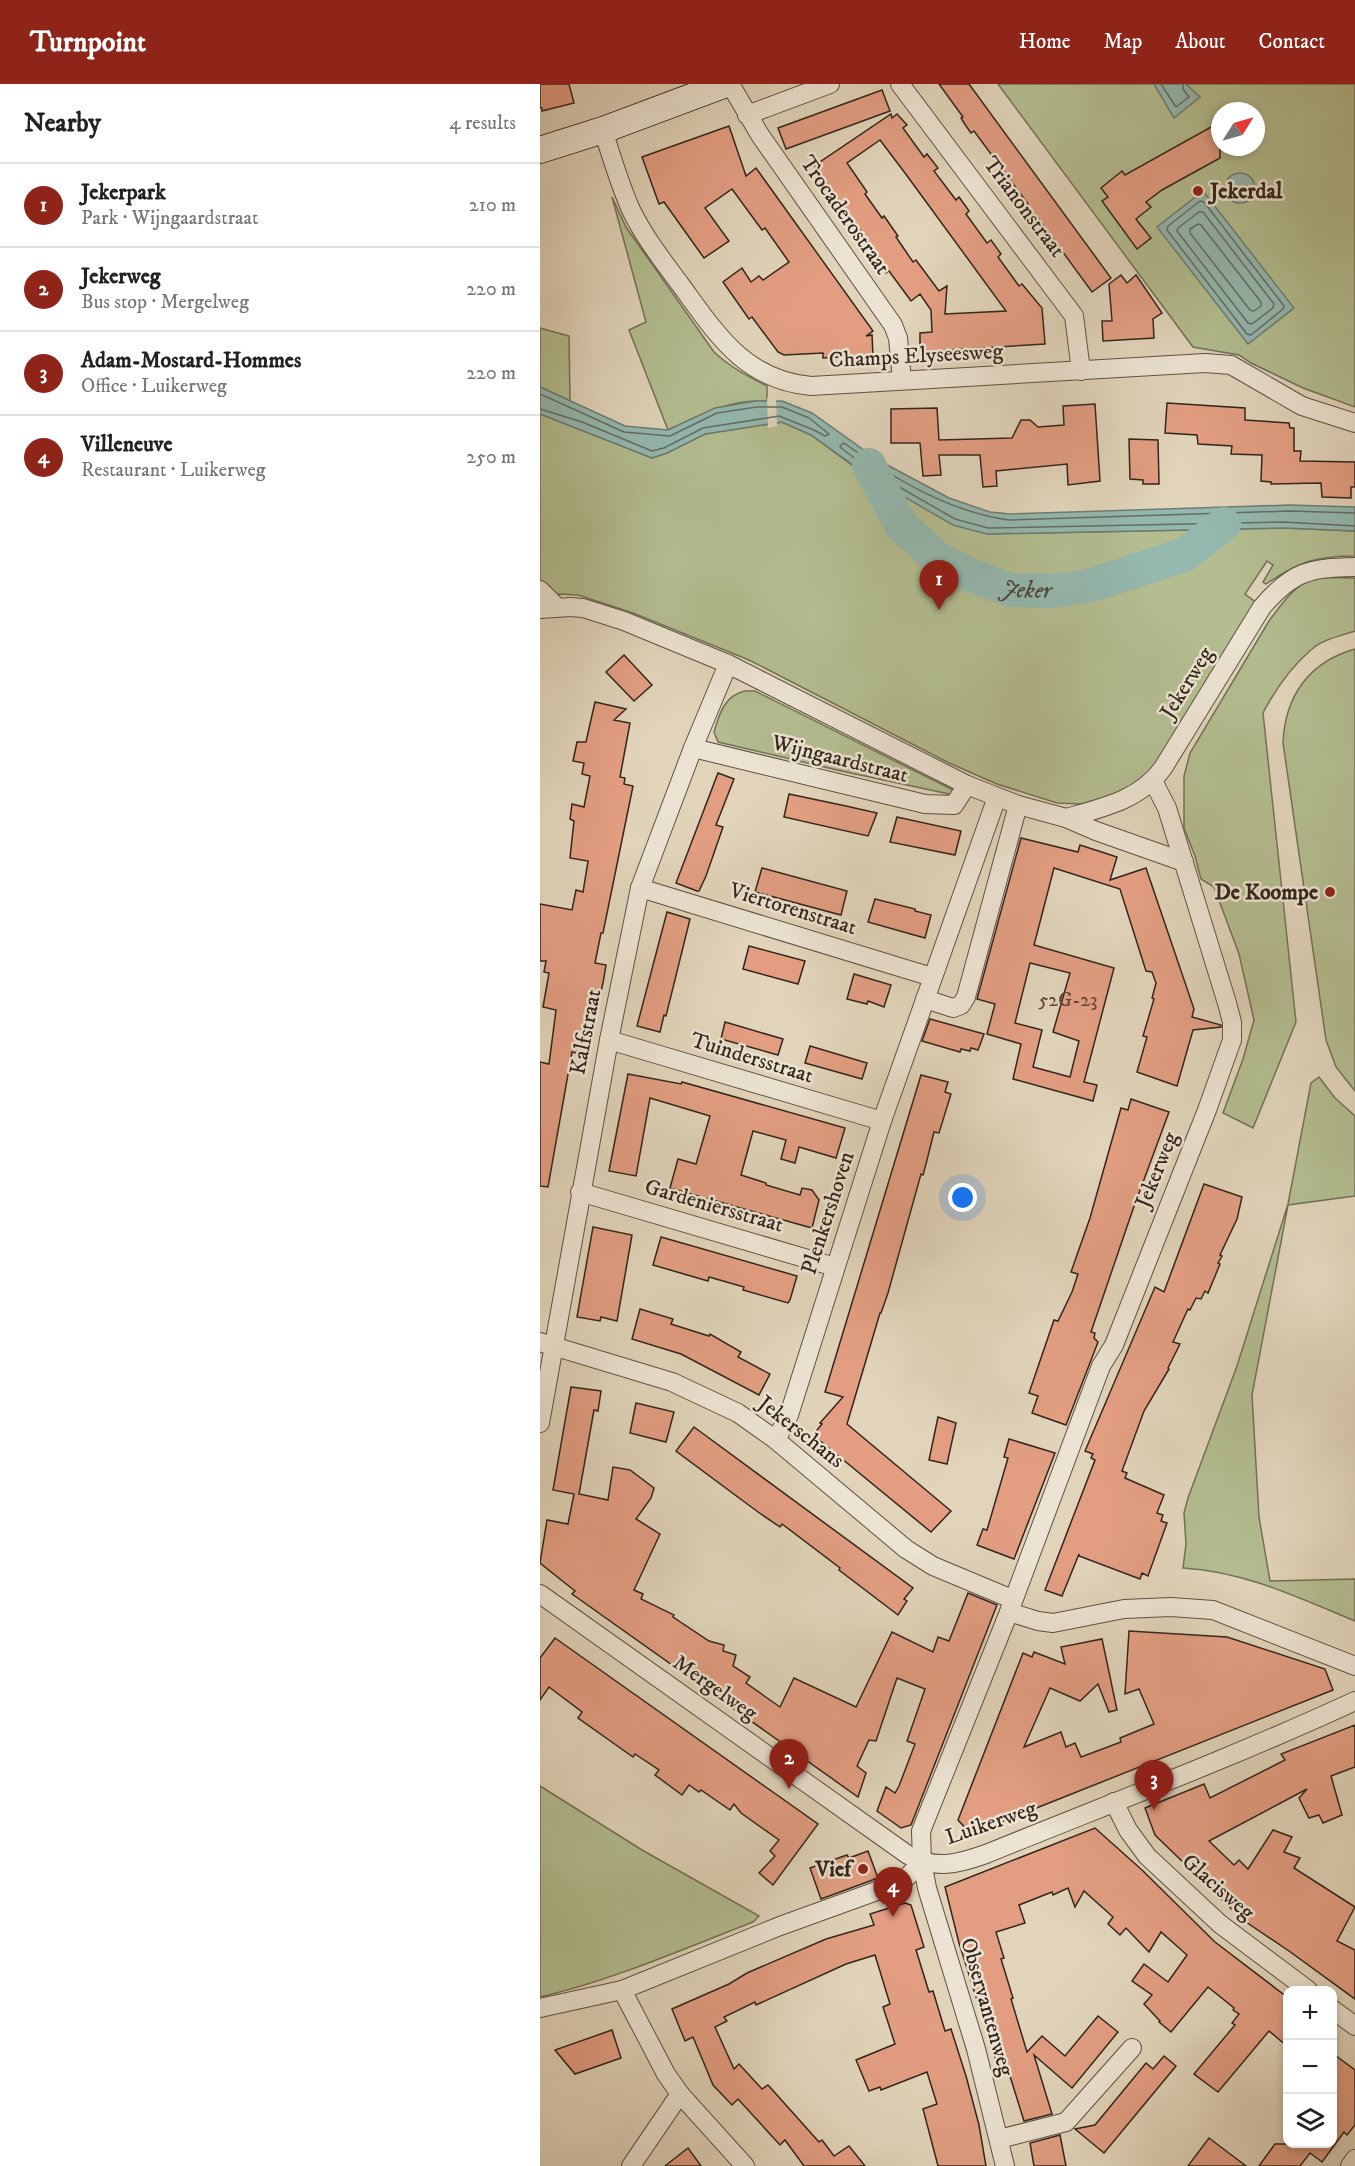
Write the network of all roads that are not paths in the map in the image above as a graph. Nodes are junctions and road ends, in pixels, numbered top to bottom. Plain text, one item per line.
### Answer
1 (728, 84) edge
2 (830, 84) edge
3 (900, 84) edge
4 (747, 115) junction
5 (603, 130) junction
6 (540, 150) edge
7 (1081, 371) junction
8 (902, 380) junction
9 (1355, 423) edge
10 (1355, 567) edge
11 (540, 590) edge
12 (549, 608) edge
13 (728, 664) junction
14 (693, 748) junction
15 (1153, 781) junction
16 (967, 785) junction
17 (997, 797) junction
18 (1018, 805) junction
19 (1066, 818) junction
20 (1184, 862) junction
21 (640, 888) junction
22 (932, 977) junction
23 (925, 999) junction
24 (609, 1040) junction
25 (882, 1121) junction
26 (580, 1192) junction
27 (835, 1267) junction
28 (547, 1344) edge
29 (540, 1423) edge
30 (776, 1440) junction
31 (540, 1594) edge
32 (1011, 1606) junction
33 (1355, 1666) edge
34 (1355, 1701) edge
35 (1114, 1802) junction
36 (922, 1862) junction
37 (1303, 1986) edge
38 (622, 1990) junction
39 (540, 2007) edge
40 (1337, 2013) edge
41 (1355, 2026) edge
42 (1132, 2048) dead end
43 (680, 2094) junction
44 (999, 2139) junction
45 (1355, 2159) edge
46 (631, 2166) edge
47 (745, 2166) edge
48 (1005, 2166) edge
49 (1350, 2166) edge

1 - 4 street, Trocaderostraat
1 - 5 main road
2 - 4 street
3 - 7 street, Trianonstraat
4 - 8 street, Trocaderostraat
5 - 6 main road
5 - 8 street, Champs Elyseesweg
7 - 8 street, Champs Elyseesweg
7 - 9 street, Champs Elyseesweg
10 - 15 street, Jekerweg
11 - 12 street
12 - 13 street, Wijngaardstraat
13 - 14 street, Kalfstraat
13 - 16 street, Wijngaardstraat
14 - 16 street, Wijngaardstraat
14 - 21 street, Kalfstraat
15 - 19 street, Wijngaardstraat
15 - 20 street, Jekerweg
16 - 17 street, Wijngaardstraat
17 - 18 street, Wijngaardstraat
17 - 22 street, Plenkershoven
18 - 19 street, Wijngaardstraat
18 - 23 street
19 - 20 street, Wijngaardstraat
20 - 32 street, Jekerweg
21 - 22 street, Viertorenstraat
21 - 24 street, Kalfstraat
22 - 23 street, Plenkershoven
23 - 25 street, Plenkershoven
24 - 25 street, Tuindersstraat
24 - 26 street, Kalfstraat
25 - 27 street, Plenkershoven
26 - 27 street, Gardeniersstraat
26 - 28 street, Kalfstraat
27 - 30 street, Plenkershoven
28 - 29 street, Kalfstraat
28 - 30 street, Jekerschans
30 - 32 street, Jekerschans
31 - 36 street, Mergelweg
32 - 33 street, Jekerschans
32 - 36 street, Jekerweg
34 - 35 street, Luikerweg
35 - 36 street, Luikerweg
35 - 37 street, Glacisweg
36 - 38 street, Luikerweg
36 - 44 street, Observantenweg
38 - 39 street, Luikerweg
38 - 43 street
40 - 41 street
42 - 44 street
43 - 46 street
43 - 47 street
44 - 48 street, Observantenweg
45 - 49 street

